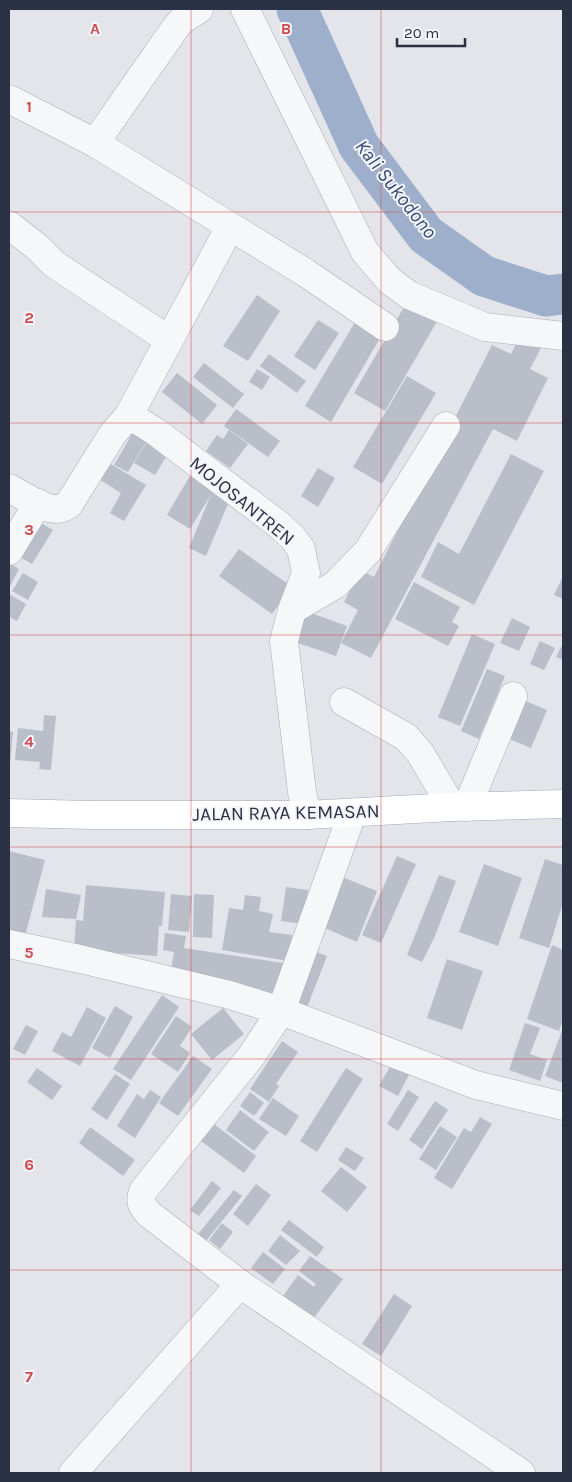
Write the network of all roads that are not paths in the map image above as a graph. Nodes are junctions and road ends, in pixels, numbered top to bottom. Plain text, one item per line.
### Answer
1 (199, 9) edge
2 (245, 9) edge
3 (9, 99) edge
4 (95, 143) junction
5 (9, 225) edge
6 (230, 227) junction
7 (384, 328) dead end
8 (563, 336) edge
9 (169, 340) junction
10 (120, 425) junction
11 (446, 426) dead end
12 (9, 488) edge
13 (38, 503) junction
14 (9, 551) edge
15 (292, 610) junction
16 (513, 696) dead end
17 (344, 702) dead end
18 (563, 804) edge
19 (459, 807) junction
20 (9, 813) edge
21 (352, 814) junction
22 (307, 816) junction
23 (9, 944) edge
24 (281, 1011) junction
25 (563, 1106) edge
26 (240, 1284) junction
27 (73, 1473) edge
28 (521, 1473) edge

1 - 4 street
2 - 8 street
3 - 4 street
4 - 6 street
5 - 9 street
6 - 7 street
6 - 9 street
9 - 10 street
10 - 13 street
10 - 15 street, MOJOSANTREN
11 - 15 street
12 - 13 street
13 - 14 street
15 - 22 street, MOJOSANTREN
16 - 19 street
17 - 19 street
18 - 19 main road, JALAN RAYA KEMASAN
19 - 21 main road, JALAN RAYA KEMASAN
20 - 22 main road, JALAN RAYA KEMASAN
21 - 22 main road, JALAN RAYA KEMASAN
21 - 24 street
23 - 24 street
24 - 25 street
24 - 26 street
26 - 27 street
26 - 28 street

